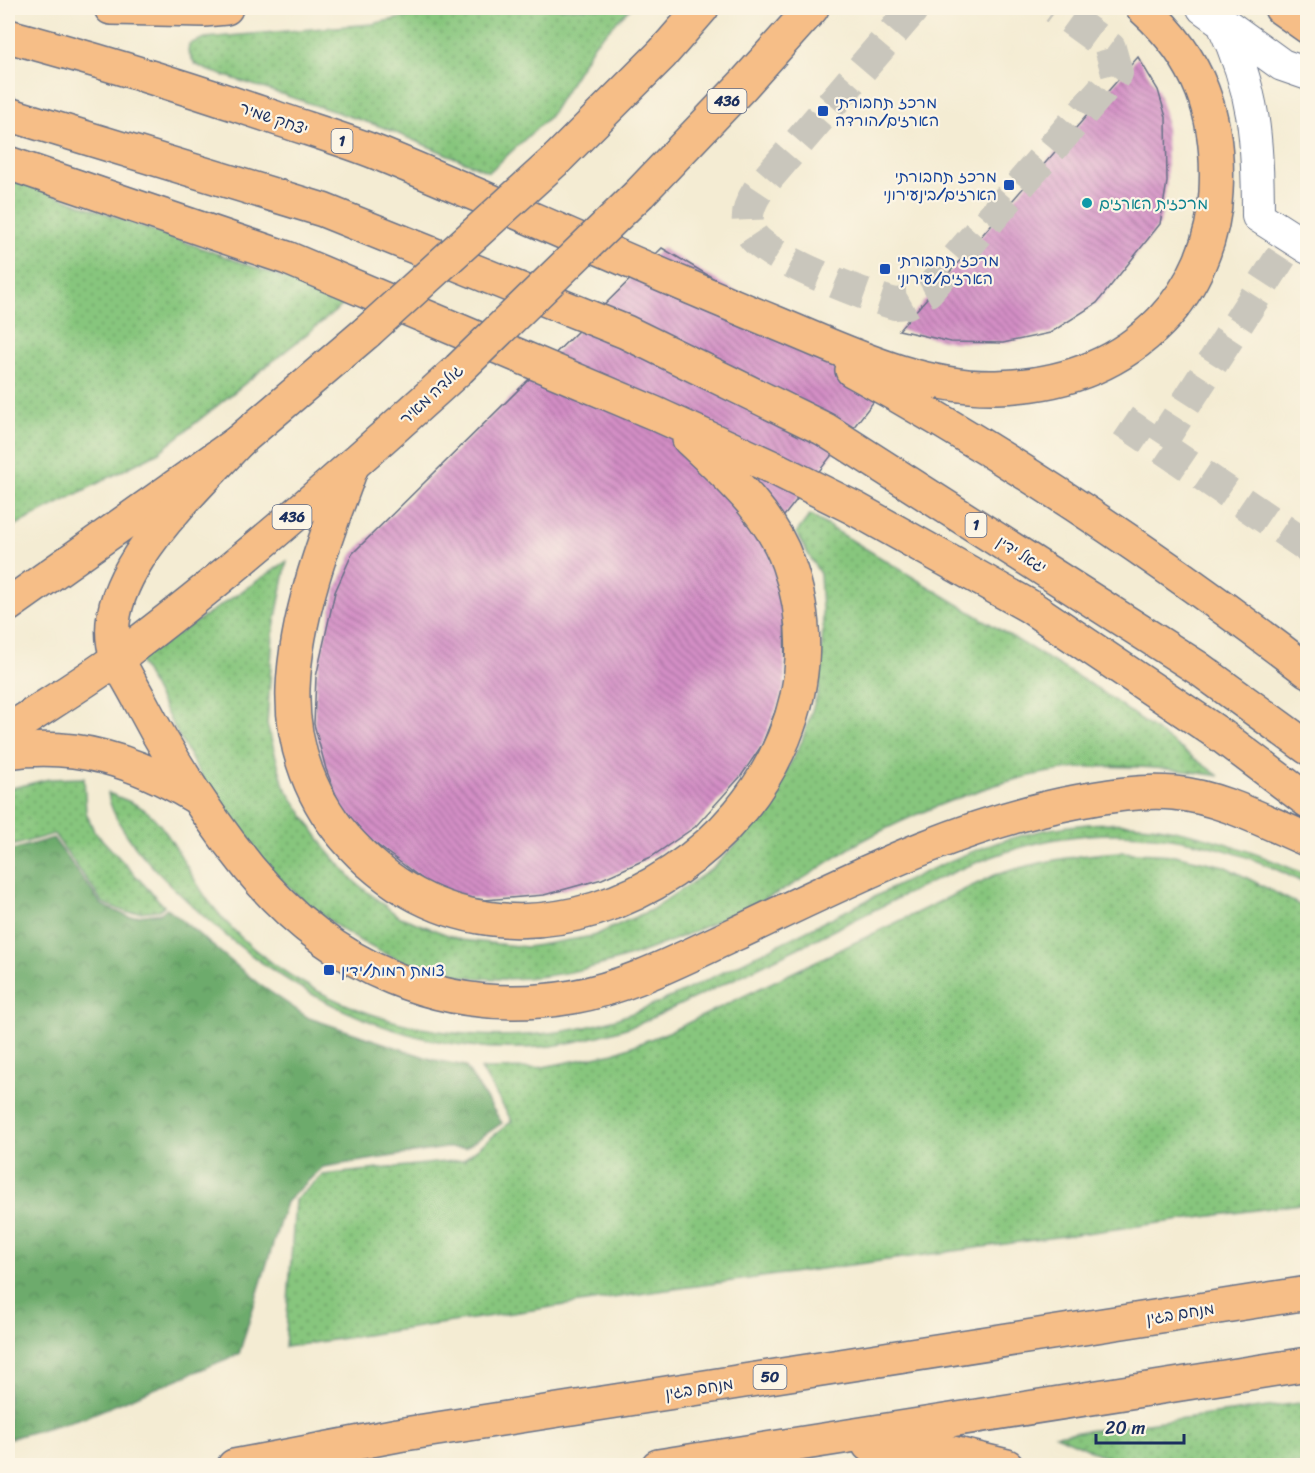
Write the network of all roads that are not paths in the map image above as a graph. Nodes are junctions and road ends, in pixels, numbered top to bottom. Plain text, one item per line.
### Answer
1 (111, 8) edge
2 (226, 8) edge
3 (702, 8) edge
4 (812, 8) edge
5 (1143, 8) edge
6 (1213, 15) edge
7 (8, 36) edge
8 (1308, 74) edge
9 (8, 114) edge
10 (8, 163) edge
11 (1308, 248) edge
12 (664, 278) junction
13 (654, 413) junction
14 (238, 441) junction
15 (352, 466) junction
16 (8, 604) edge
17 (118, 658) junction
18 (1308, 671) edge
19 (8, 731) edge
20 (1308, 748) edge
21 (8, 752) edge
22 (196, 797) junction
23 (1308, 801) edge
24 (1308, 840) edge
25 (1308, 1293) edge
26 (1308, 1364) edge
27 (741, 1452) junction
28 (234, 1466) edge
29 (658, 1466) edge
30 (1007, 1466) edge

1 - 2 main road
3 - 14 main road, bridge
4 - 15 main road, גולדה מאיר / 436, bridge
5 - 12 main road
6 - 8 lane
6 - 11 lane
7 - 12 main road, יצחק שמיר / 1
9 - 20 main road, יגאל ידין / 1
10 - 13 main road
12 - 18 main road, 1
13 - 15 main road
13 - 23 main road
14 - 16 main road
14 - 17 main road
15 - 17 main road, גולדה מאיר / 436
17 - 19 main road, גולדה מאיר / 436
17 - 22 main road
21 - 22 main road
22 - 24 main road
25 - 28 main road, מנחם בגין / 50
26 - 27 main road
27 - 29 main road
27 - 30 main road

